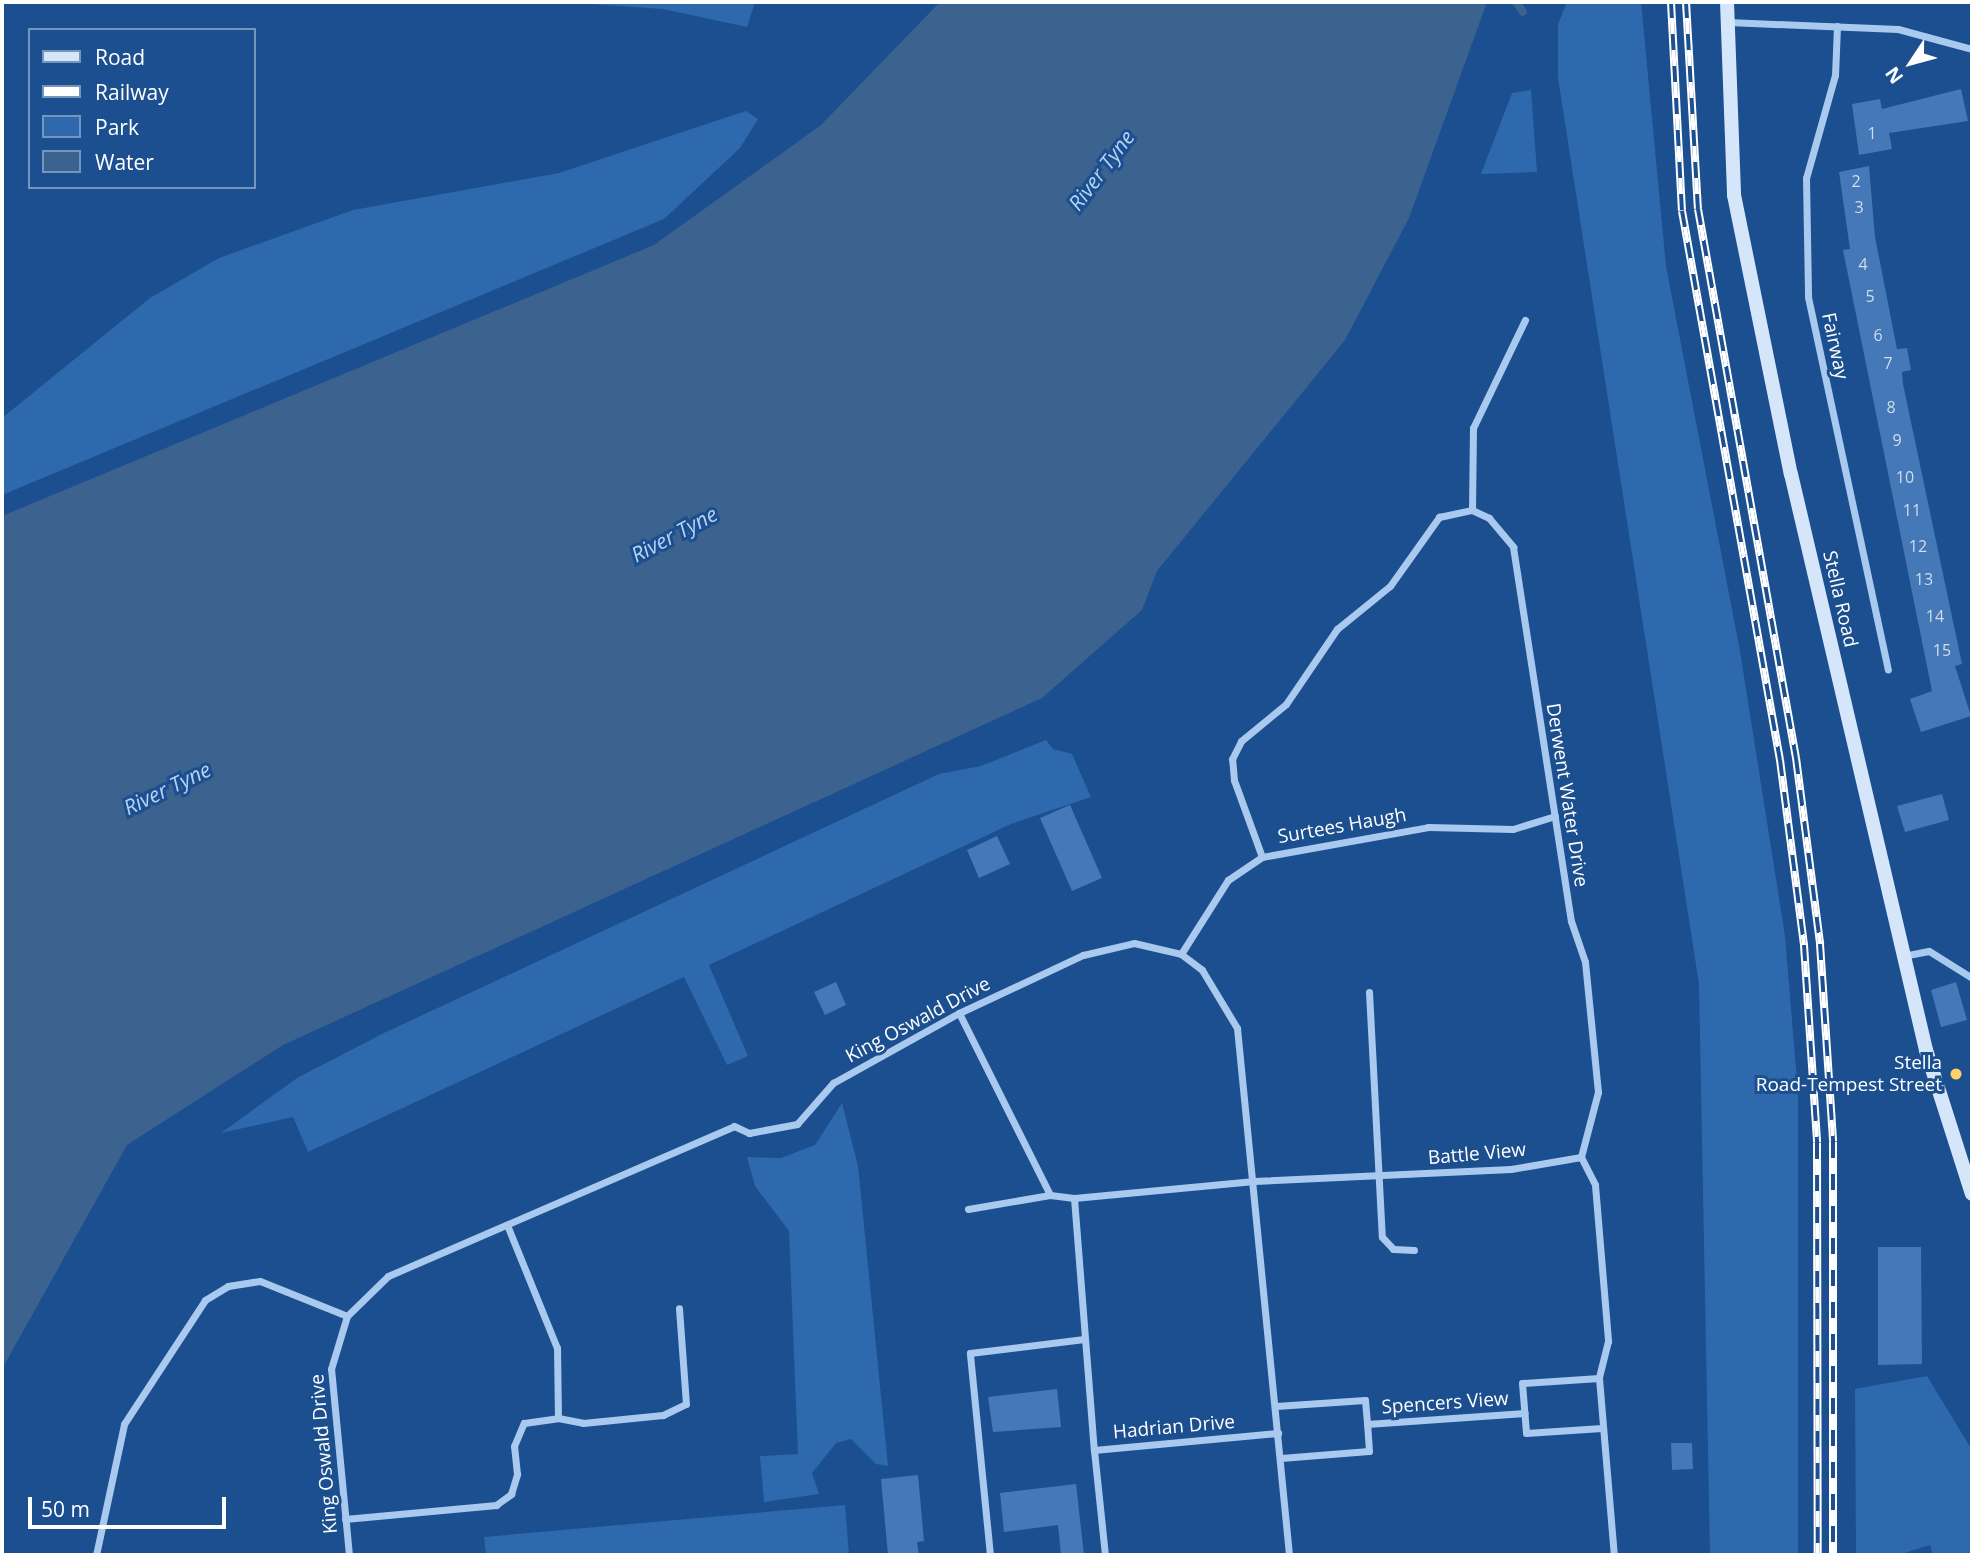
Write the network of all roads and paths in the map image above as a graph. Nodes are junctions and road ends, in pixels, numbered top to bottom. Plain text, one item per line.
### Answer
1 (1727, 2) edge
2 (1728, 22) junction
3 (1837, 26) junction
4 (1972, 49) edge
5 (1525, 320) dead end
6 (1472, 510) junction
7 (1888, 670) dead end
8 (1555, 816) junction
9 (1262, 857) junction
10 (1181, 954) junction
11 (1902, 956) junction
12 (1972, 978) edge
13 (1369, 992) dead end
14 (959, 1013) junction
15 (1966, 1151) edge
16 (1581, 1157) junction
17 (1375, 1177) junction
18 (1254, 1181) junction
19 (1972, 1194) edge
20 (1050, 1195) junction
21 (1074, 1198) junction
22 (968, 1209) dead end
23 (507, 1225) junction
24 (1414, 1250) dead end
25 (679, 1308) dead end
26 (347, 1316) junction
27 (1084, 1339) junction
28 (1599, 1378) junction
29 (1276, 1406) junction
30 (1525, 1413) junction
31 (558, 1418) junction
32 (1367, 1424) junction
33 (1602, 1427) junction
34 (1278, 1433) junction
35 (1094, 1450) junction
36 (1281, 1458) junction
37 (345, 1519) junction
38 (96, 1555) edge
39 (349, 1555) edge
40 (990, 1555) edge
41 (1105, 1555) edge
42 (1289, 1555) edge
43 (1614, 1555) edge

1 - 2 main road, Stella Road
2 - 3 street
2 - 11 main road, Stella Road
3 - 4 street
3 - 7 street, Fairway
5 - 6 street
6 - 8 street, Derwent Water Drive
6 - 9 street
8 - 9 street, Surtees Haugh
8 - 16 street, Derwent Water Drive
9 - 10 street, Surtees Haugh
10 - 14 street, King Oswald Drive
10 - 18 street, King Oswald Drive
11 - 12 street
11 - 15 main road, Stella Road
13 - 17 street
14 - 20 street
14 - 23 street, King Oswald Drive
15 - 19 main road, Stella Road
16 - 17 street, Battle View
16 - 28 street
17 - 18 street, Battle View
17 - 24 street
18 - 21 street, Battle View
18 - 29 street, King Oswald Drive
20 - 21 street, Battle View
20 - 22 street, Battle View
21 - 27 street
23 - 26 street, King Oswald Drive
23 - 31 street
25 - 31 street
26 - 37 street, King Oswald Drive
26 - 38 street
27 - 35 street
27 - 40 street
28 - 30 street, Spencers View
28 - 33 street
29 - 32 street, Spencers View
29 - 34 street, King Oswald Drive
30 - 32 street, Spencers View
30 - 33 street, Spencers View
31 - 37 street
32 - 36 street, Spencers View
33 - 43 street
34 - 35 street, Hadrian Drive
34 - 36 street, King Oswald Drive
35 - 41 street, Hadrian Drive
36 - 42 street, King Oswald Drive
37 - 39 street, King Oswald Drive

